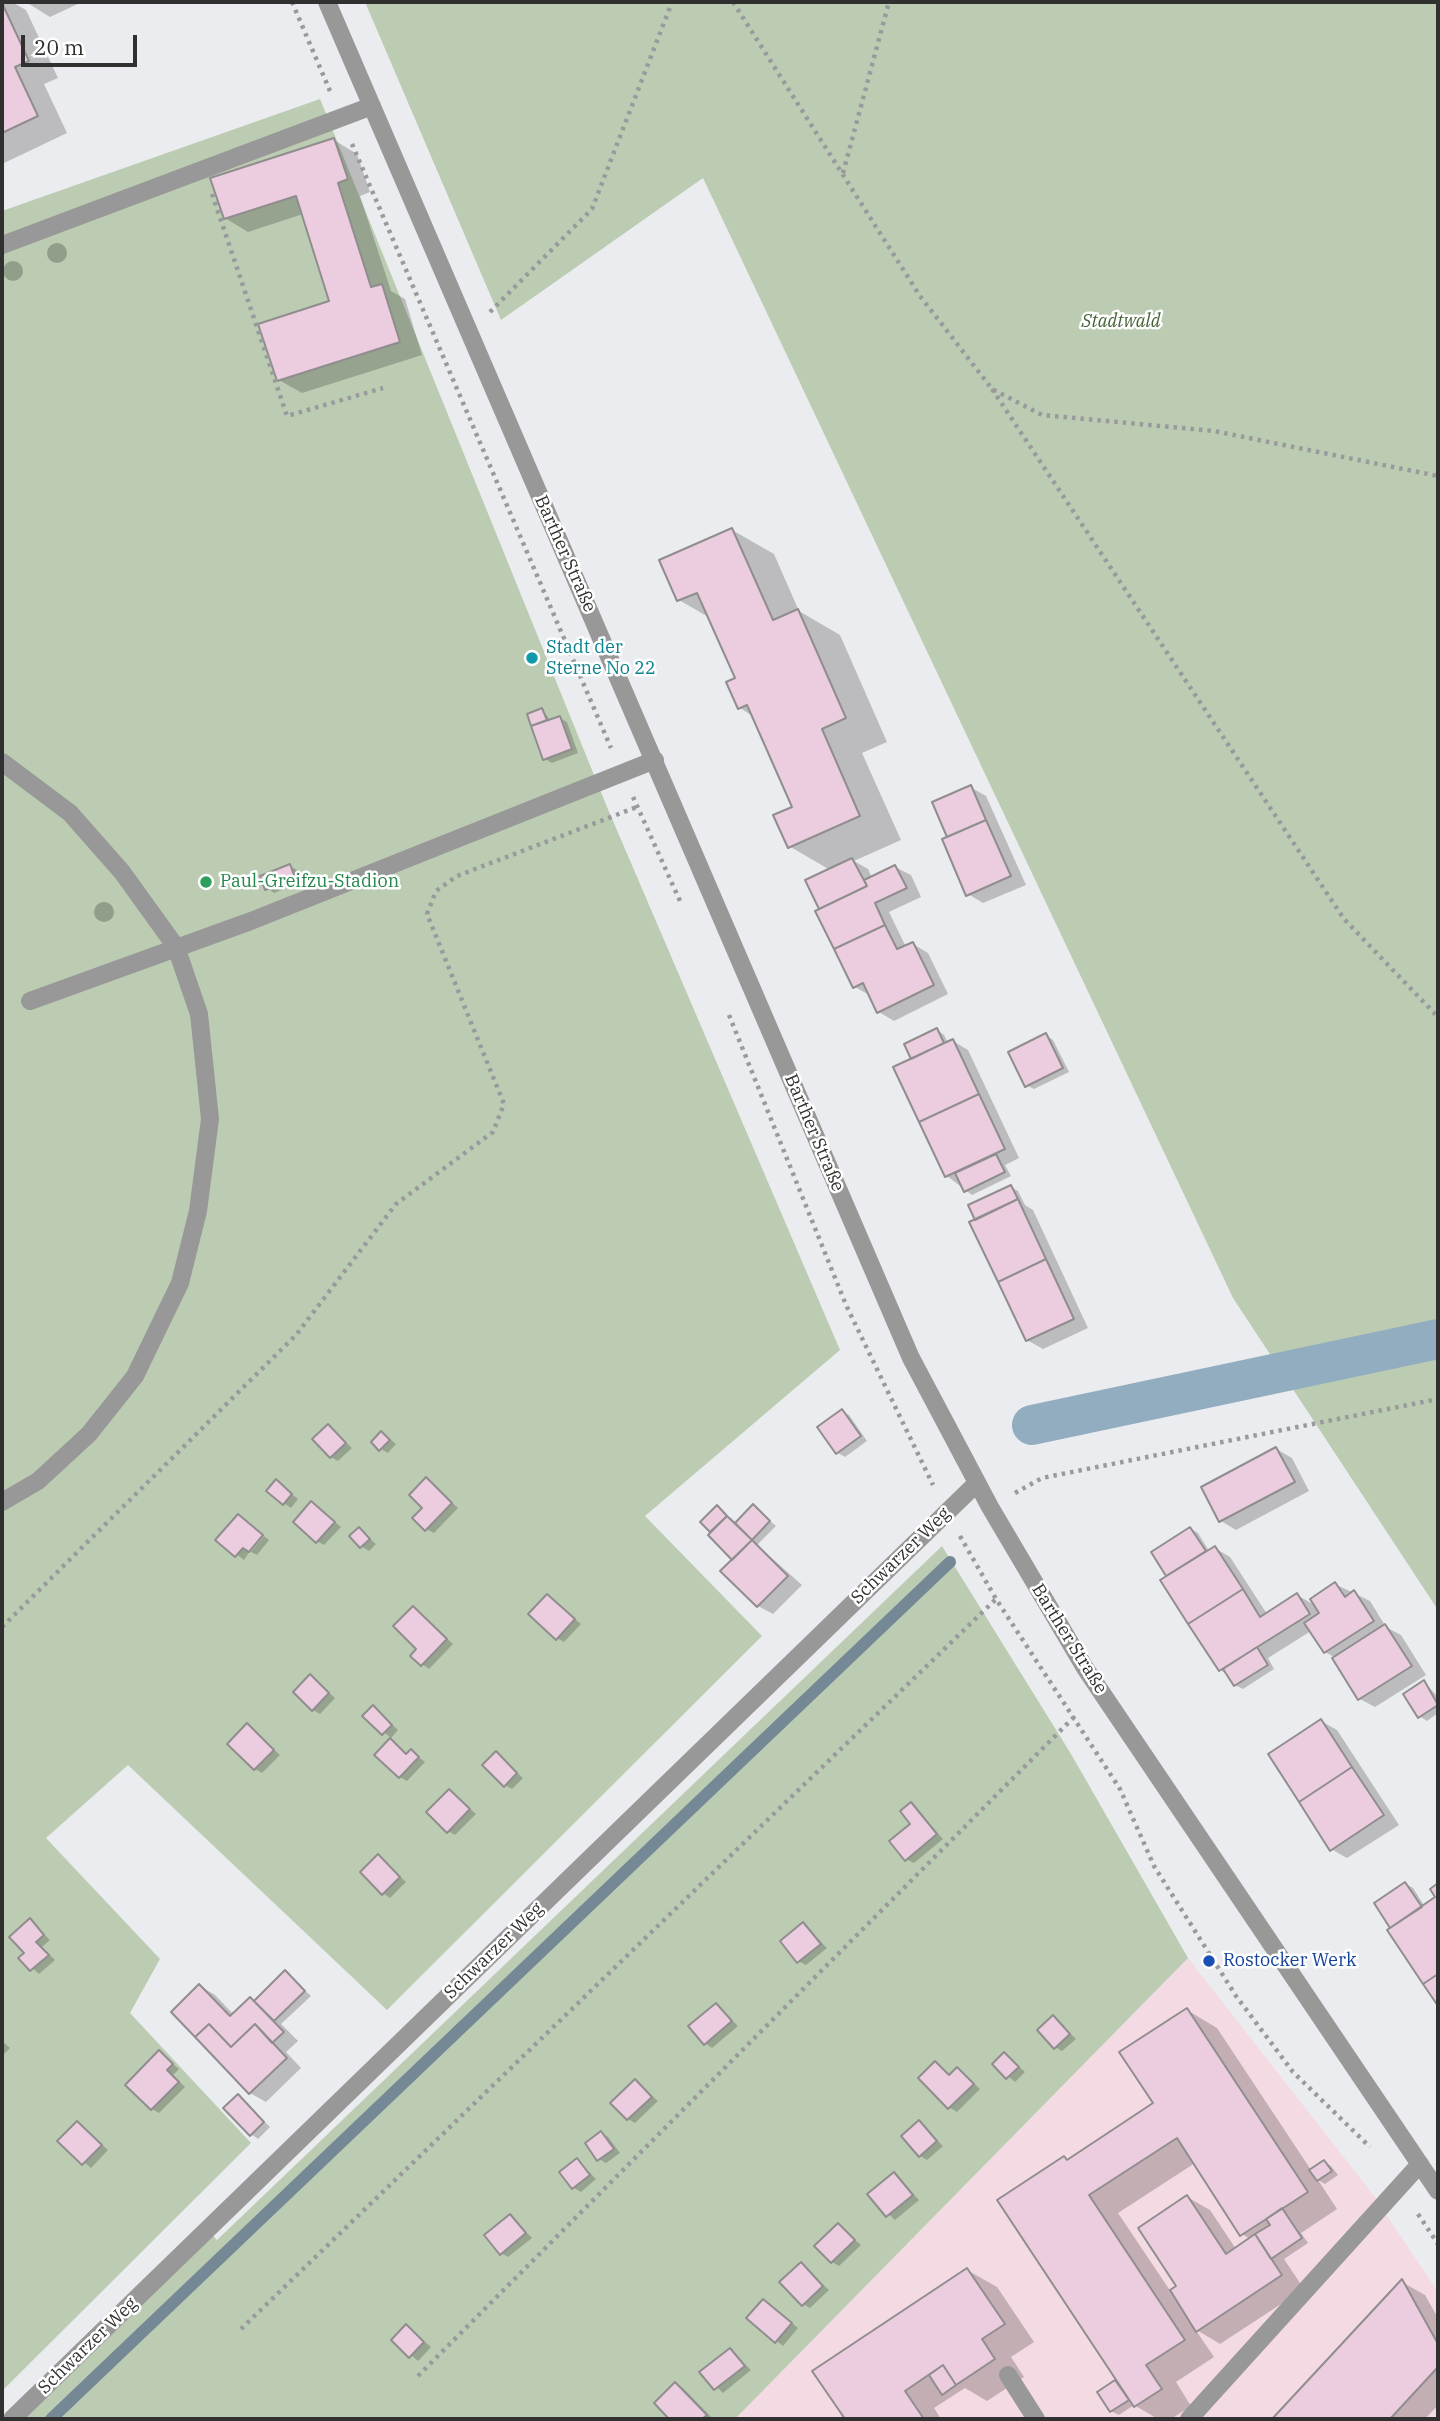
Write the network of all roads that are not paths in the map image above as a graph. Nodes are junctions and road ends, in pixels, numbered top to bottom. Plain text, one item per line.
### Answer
1 (327, 2) edge
2 (372, 106) junction
3 (2, 245) edge
4 (656, 760) junction
5 (2, 762) edge
6 (176, 947) junction
7 (30, 1001) dead end
8 (977, 1483) junction
9 (2, 1502) edge
10 (1420, 2164) junction
11 (1438, 2191) edge
12 (1008, 2375) dead end
13 (12, 2419) edge
14 (1036, 2419) edge
15 (1189, 2419) edge

1 - 2 street, Barther Straße
2 - 3 street
2 - 4 street, Barther Straße
4 - 6 street
4 - 8 street, Barther Straße
5 - 6 street
6 - 7 street
6 - 9 street
8 - 10 street, Barther Straße
8 - 13 street, Schwarzer Weg
10 - 11 street, Barther Straße
10 - 15 street
12 - 14 street

